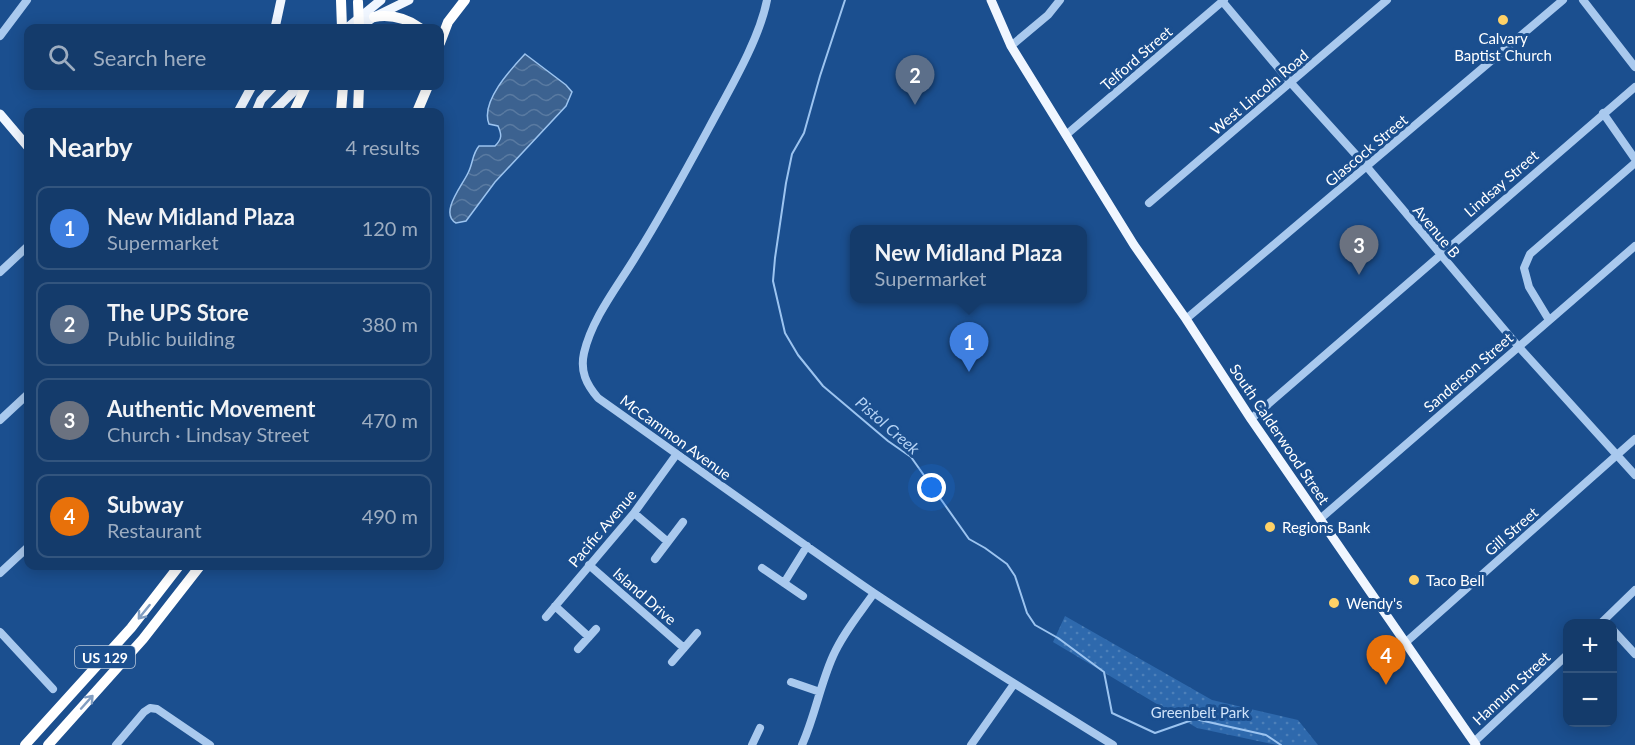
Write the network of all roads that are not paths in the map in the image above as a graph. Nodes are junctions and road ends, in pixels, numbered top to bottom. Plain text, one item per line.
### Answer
1 (27, 0) edge
2 (281, 0) edge
3 (341, 0) edge
4 (381, 0) edge
5 (409, 0) edge
6 (465, 0) edge
7 (768, 0) edge
8 (991, 0) edge
9 (1060, 0) edge
10 (1387, 0) edge
11 (1563, 0) edge
12 (1583, 0) edge
13 (358, 1) edge
14 (1223, 1) edge
15 (374, 17) junction
16 (275, 24) edge
17 (342, 24) edge
18 (352, 24) edge
19 (358, 24) edge
20 (364, 24) edge
21 (412, 24) edge
22 (444, 32) edge
23 (0, 36) edge
24 (1011, 46) junction
25 (1635, 67) edge
26 (1291, 83) junction
27 (1635, 87) edge
28 (250, 90) edge
29 (269, 90) edge
30 (295, 90) edge
31 (304, 90) edge
32 (343, 90) edge
33 (359, 90) edge
34 (426, 90) edge
35 (240, 108) edge
36 (258, 108) edge
37 (277, 108) edge
38 (296, 108) edge
39 (341, 108) edge
40 (357, 108) edge
41 (419, 108) edge
42 (1603, 113) junction
43 (0, 114) edge
44 (4, 125) edge
45 (1066, 135) junction
46 (24, 143) edge
47 (1635, 161) edge
48 (1367, 167) junction
49 (1149, 203) dead end
50 (1635, 246) edge
51 (24, 250) edge
52 (1440, 255) junction
53 (0, 272) edge
54 (1186, 319) junction
55 (1549, 320) junction
56 (1518, 346) junction
57 (24, 398) edge
58 (1251, 419) junction
59 (0, 420) edge
60 (1635, 439) edge
61 (676, 455) junction
62 (1617, 456) junction
63 (1635, 475) edge
64 (634, 513) junction
65 (1320, 519) junction
66 (683, 522) dead end
67 (668, 542) junction
68 (807, 546) junction
69 (24, 551) edge
70 (655, 559) dead end
71 (589, 565) junction
72 (762, 568) dead end
73 (177, 570) edge
74 (197, 570) edge
75 (0, 573) edge
76 (784, 584) junction
77 (1635, 590) edge
78 (874, 593) junction
79 (803, 596) dead end
80 (555, 606) junction
81 (546, 617) dead end
82 (1607, 619) edge
83 (596, 629) dead end
84 (0, 632) edge
85 (697, 633) dead end
86 (1617, 634) edge
87 (589, 637) junction
88 (1405, 643) junction
89 (684, 648) junction
90 (578, 649) dead end
91 (1635, 654) edge
92 (1563, 659) edge
93 (672, 662) dead end
94 (791, 682) dead end
95 (1014, 684) junction
96 (53, 689) dead end
97 (820, 692) junction
98 (57, 710) junction
99 (760, 728) dead end
100 (755, 744) edge
101 (1475, 744) edge
102 (25, 745) edge
103 (34, 745) edge
104 (48, 745) edge
105 (116, 745) edge
106 (210, 745) edge
107 (802, 745) edge
108 (971, 745) edge
109 (1113, 745) edge

1 - 23 street
2 - 16 main road
3 - 17 highway
4 - 18 main road
5 - 15 main road
6 - 22 highway
7 - 61 street, McCammon Avenue
8 - 24 main road, South Calderwood Street
9 - 24 street
10 - 26 street, West Lincoln Road
11 - 48 street, Glascock Street
12 - 25 street
13 - 19 highway, bridge
14 - 26 street, Avenue B
14 - 45 street, Telford Street
15 - 20 main road
15 - 21 highway
24 - 45 main road, South Calderwood Street
26 - 48 street, Avenue B
26 - 49 street, West Lincoln Road
27 - 42 street, Lindsay Street
28 - 35 main road
29 - 36 main road
30 - 37 main road
31 - 38 highway
32 - 39 highway
33 - 40 highway
34 - 41 highway
42 - 47 street
42 - 52 street, Lindsay Street
43 - 44 main road
44 - 46 main road
45 - 54 main road, South Calderwood Street
47 - 55 street
48 - 52 street, Avenue B
48 - 54 street, Glascock Street
50 - 55 street, Sanderson Street
51 - 53 street
52 - 56 street, Avenue B
52 - 58 street, Lindsay Street
54 - 58 main road, South Calderwood Street
55 - 56 street, Sanderson Street
56 - 62 street, Avenue B
56 - 65 street, Sanderson Street
57 - 59 street
58 - 65 main road, South Calderwood Street
60 - 62 street, Gill Street
61 - 64 street, Pacific Avenue
61 - 68 street, McCammon Avenue
62 - 63 street, Avenue B
62 - 88 street, Gill Street
64 - 67 street
64 - 71 street, Pacific Avenue
65 - 88 main road, South Calderwood Street
66 - 67 street
67 - 70 street
68 - 76 street
68 - 78 street, McCammon Avenue
69 - 75 street
71 - 80 street, Pacific Avenue
71 - 89 street, Island Drive
72 - 76 street
73 -> 98 highway, US 129
104 -> 74 highway, US 129
76 - 79 street
77 - 82 street
78 - 95 street, McCammon Avenue
78 - 97 street
80 - 81 street, Pacific Avenue
80 - 87 street
83 - 87 street
84 - 96 street
85 - 89 street
86 - 91 street
87 - 90 street
88 - 101 main road, South Calderwood Street
89 - 93 street
92 - 101 street, Hannum Street
94 - 97 street
95 - 108 street
95 - 109 street, McCammon Avenue
97 - 107 street
98 - 102 highway, US 129
98 - 103 highway
99 - 100 street
105 - 106 street

